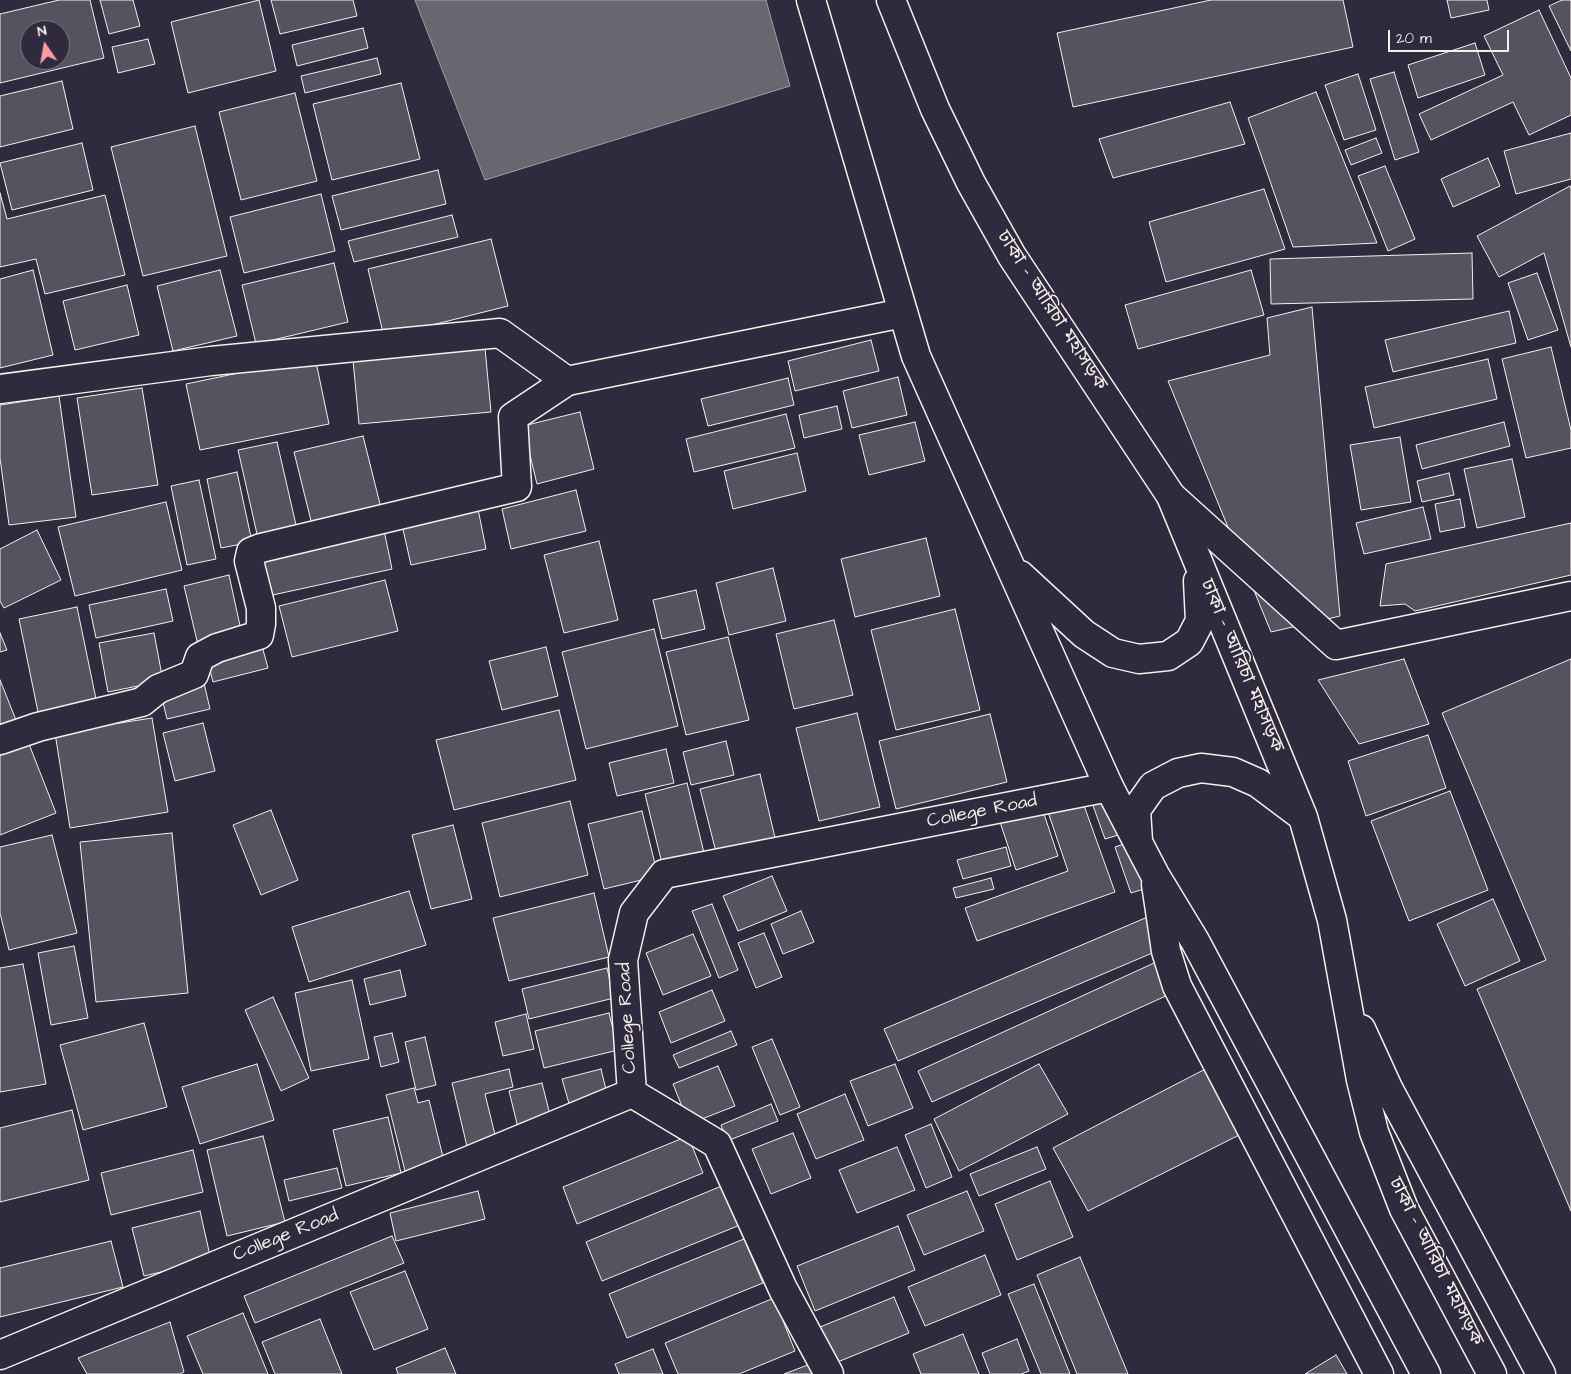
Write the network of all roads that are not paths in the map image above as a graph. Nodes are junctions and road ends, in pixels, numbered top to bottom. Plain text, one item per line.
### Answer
1 (811, 0) edge
2 (891, 0) edge
3 (903, 313) junction
4 (567, 381) junction
5 (0, 389) edge
6 (1171, 496) junction
7 (1194, 552) junction
8 (1010, 565) junction
9 (1571, 596) edge
10 (0, 740) edge
11 (1109, 787) junction
12 (1303, 816) junction
13 (1138, 843) junction
14 (1155, 875) junction
15 (1345, 994) junction
16 (632, 1093) junction
17 (0, 1355) edge
18 (828, 1374) edge
19 (1378, 1374) edge
20 (1426, 1374) edge
21 (1492, 1374) edge
22 (1541, 1374) edge

1 - 3 main road
2 - 6 main road, ঢাকা - আরিচা মহাসড়ক
3 - 4 main road
3 - 8 main road
4 - 5 main road
4 - 10 main road
6 - 7 main road, ঢাকা - আরিচা মহাসড়ক
6 - 9 main road
7 - 8 main road
7 - 12 main road, ঢাকা - আরিচা মহাসড়ক
8 - 11 main road
11 - 13 main road
11 - 16 main road, College Road
12 - 13 main road
12 - 15 main road, ঢাকা - আরিচা মহাসড়ক
13 - 14 main road
14 - 19 main road
14 - 20 main road
15 - 21 main road, ঢাকা - আরিচা মহাসড়ক
15 - 22 main road
16 - 17 main road, College Road
16 - 18 main road

